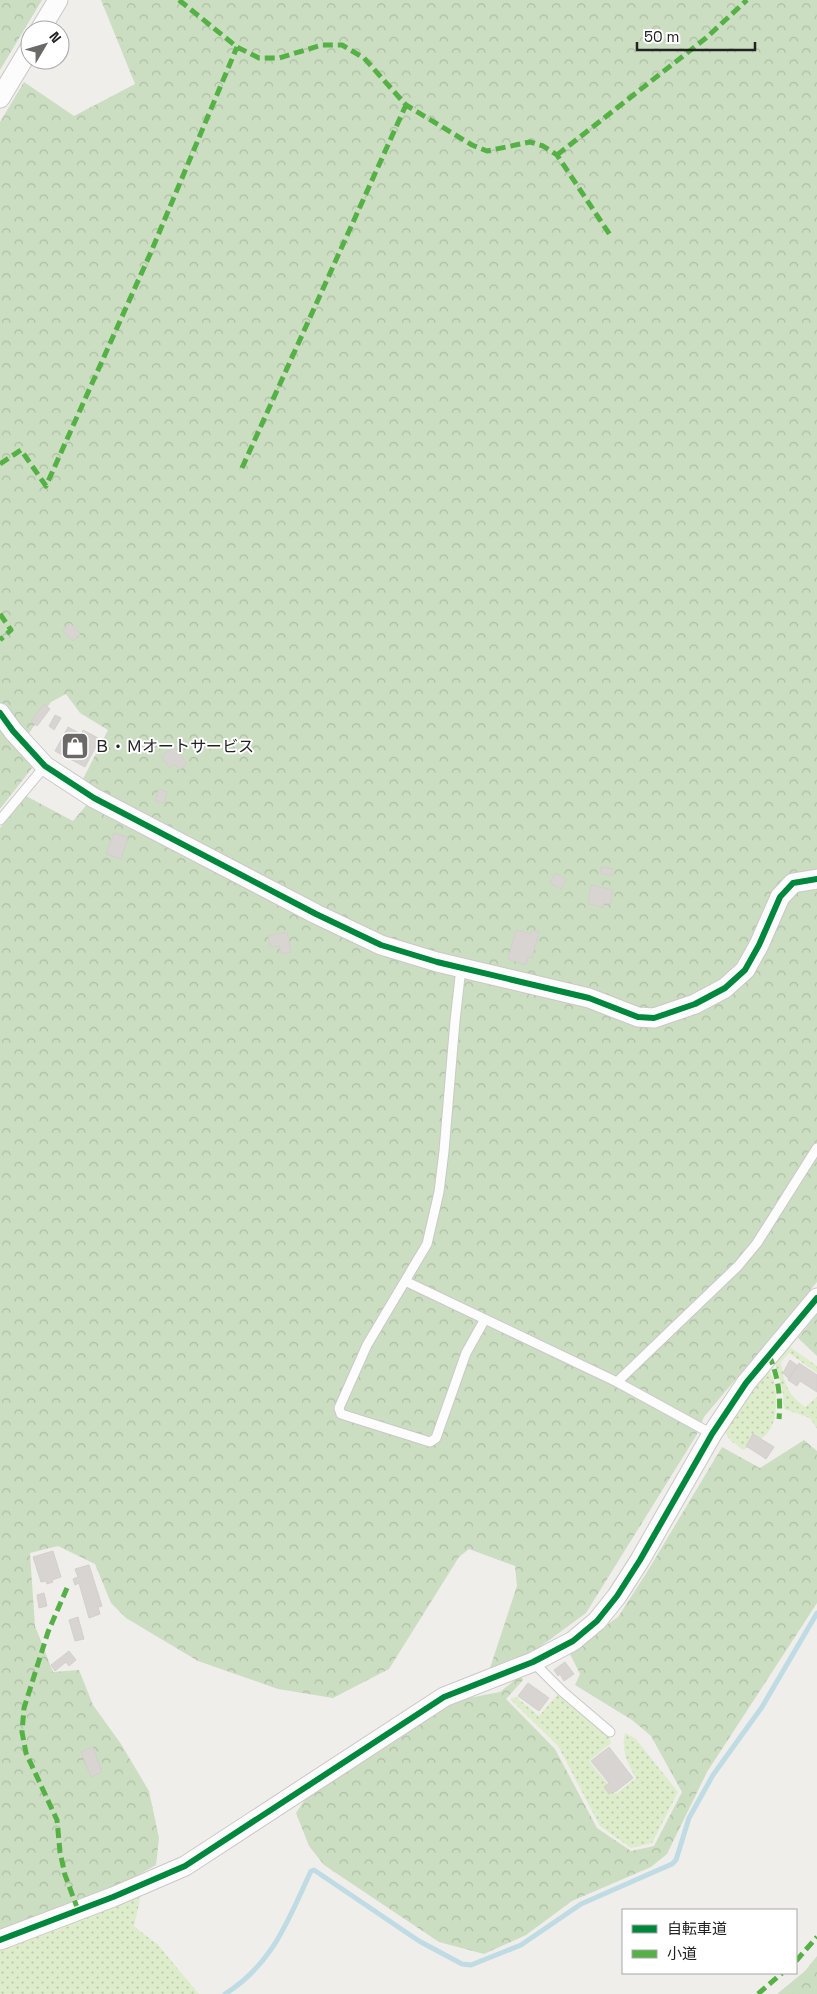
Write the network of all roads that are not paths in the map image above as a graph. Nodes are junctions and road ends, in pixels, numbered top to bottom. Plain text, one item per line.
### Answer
1 (58, 0) edge
2 (46, 20) edge
3 (20, 65) edge
4 (0, 98) edge
5 (0, 713) edge
6 (45, 766) junction
7 (0, 820) edge
8 (817, 879) edge
9 (461, 968) junction
10 (817, 1148) edge
11 (405, 1281) junction
12 (817, 1298) edge
13 (485, 1318) junction
14 (617, 1382) junction
15 (712, 1434) junction
16 (533, 1662) junction
17 (610, 1732) dead end
18 (0, 1940) edge

1 - 2 street
3 - 4 street
5 - 6 street
6 - 7 lane
6 - 9 street
8 - 9 street
9 - 11 lane
10 - 14 lane
11 - 13 lane
11 - 13 lane
12 - 15 street
13 - 14 lane
14 - 15 lane
15 - 16 street
16 - 17 lane
16 - 18 street

